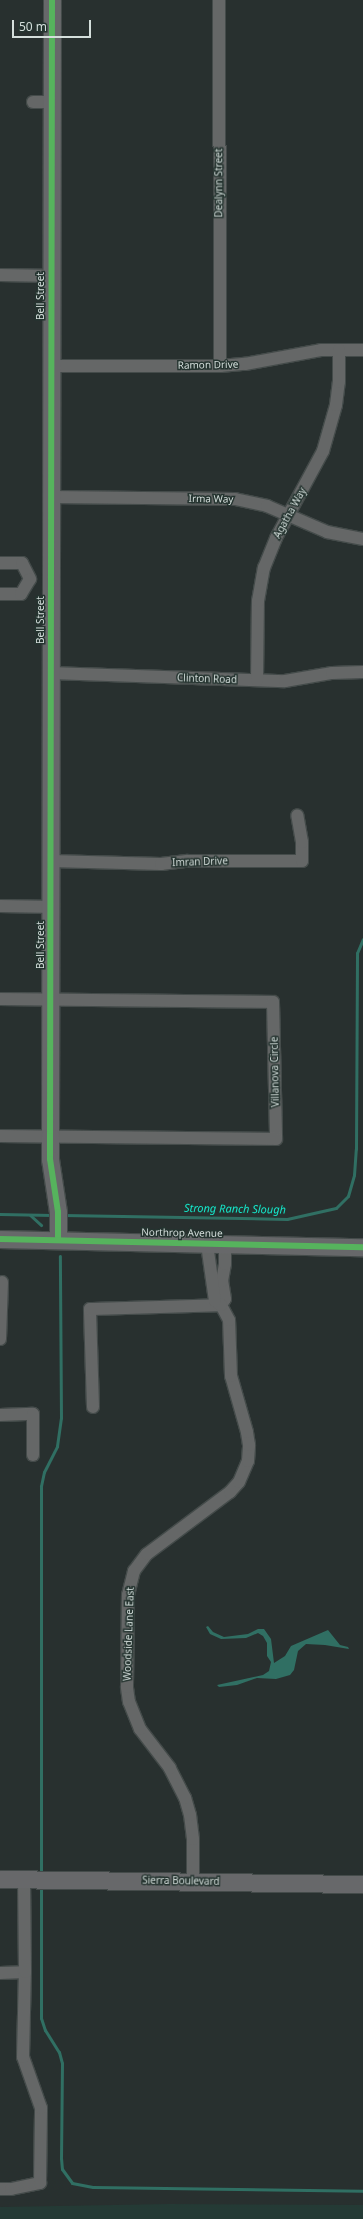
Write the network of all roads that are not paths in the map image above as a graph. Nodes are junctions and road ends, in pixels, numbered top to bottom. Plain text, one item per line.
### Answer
1 (52, 0) edge
2 (219, 0) edge
3 (33, 102) dead end
4 (52, 102) junction
5 (0, 275) edge
6 (51, 276) junction
7 (339, 350) junction
8 (363, 350) edge
9 (51, 366) junction
10 (220, 366) junction
11 (51, 497) junction
12 (288, 516) junction
13 (363, 539) edge
14 (0, 563) edge
15 (30, 579) junction
16 (51, 579) junction
17 (0, 594) edge
18 (363, 672) edge
19 (51, 673) junction
20 (257, 680) junction
21 (297, 815) dead end
22 (51, 861) junction
23 (0, 906) edge
24 (51, 907) junction
25 (0, 999) edge
26 (51, 1000) junction
27 (0, 1136) edge
28 (50, 1136) junction
29 (0, 1240) edge
30 (58, 1240) junction
31 (207, 1244) junction
32 (225, 1244) junction
33 (363, 1247) edge
34 (217, 1280) junction
35 (2, 1282) dead end
36 (221, 1305) junction
37 (0, 1339) edge
38 (93, 1407) dead end
39 (0, 1415) edge
40 (32, 1455) dead end
41 (0, 1879) edge
42 (35, 1880) junction
43 (193, 1882) junction
44 (363, 1884) edge
45 (26, 1972) junction
46 (0, 1973) edge
47 (0, 2189) edge

1 - 4 street, Bell Street
2 - 10 street, Dealynn Street
3 - 4 street
4 - 6 street, Bell Street
5 - 6 street
6 - 9 street, Bell Street
7 - 8 street, Ramon Drive
7 - 10 street, Ramon Drive
7 - 12 street, Agatha Way
9 - 10 street, Ramon Drive
9 - 11 street, Bell Street
11 - 12 street, Irma Way
11 - 16 street, Bell Street
12 - 13 street, Irma Way
12 - 20 street, Agatha Way
14 - 15 street
15 - 16 street
15 - 17 street
16 - 19 street, Bell Street
18 - 20 street, Clinton Road
19 - 20 street, Clinton Road
19 - 22 street, Bell Street
21 - 22 street, Imran Drive
22 - 24 street, Bell Street
23 - 24 street
24 - 26 street, Bell Street
25 - 26 street
26 - 28 street, Bell Street
26 - 28 street, Villanova Circle
27 - 28 street
28 - 30 street, Bell Street
29 - 30 street, Northrop Avenue
30 - 31 street, Northrop Avenue
31 - 32 street, Northrop Avenue
31 - 34 street, Woodside Lane East
32 - 33 street, Northrop Avenue
32 - 34 street, Woodside Lane East
34 - 36 street, Woodside Lane East
35 - 37 street
36 - 38 street
36 - 43 street, Woodside Lane East
39 - 40 street
41 - 42 street, Sierra Boulevard
42 - 43 street, Sierra Boulevard
42 - 45 street
43 - 44 street, Sierra Boulevard
45 - 46 street
45 - 47 street

